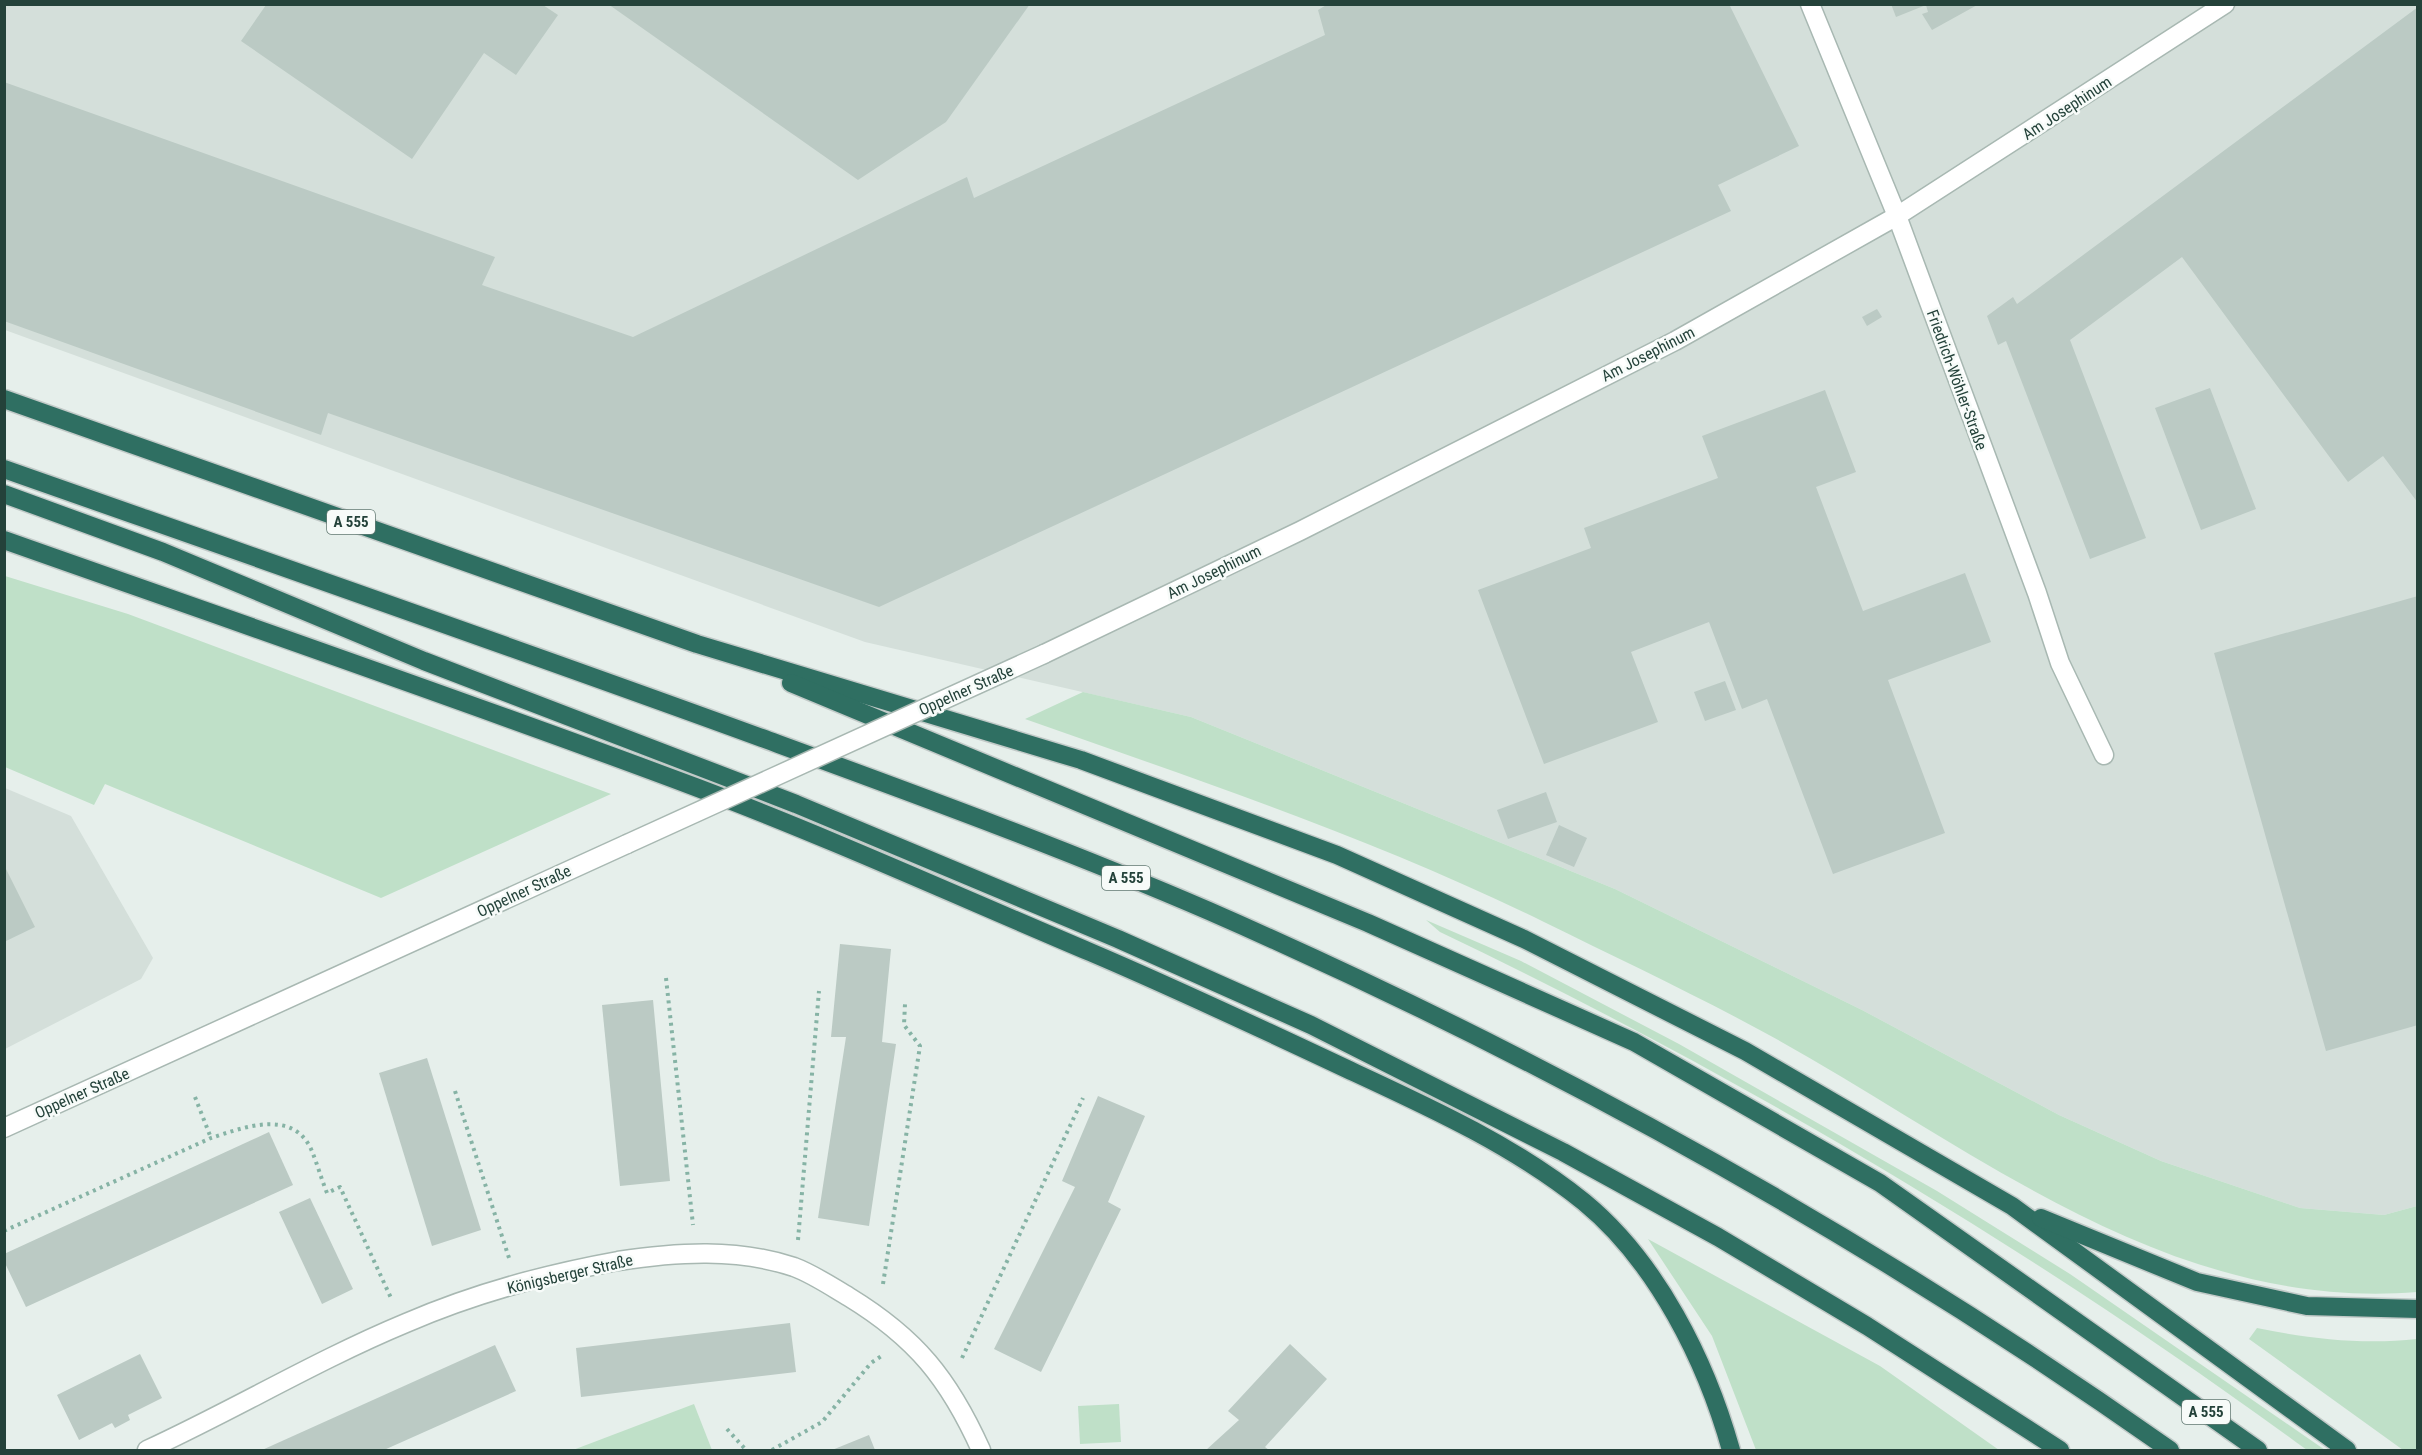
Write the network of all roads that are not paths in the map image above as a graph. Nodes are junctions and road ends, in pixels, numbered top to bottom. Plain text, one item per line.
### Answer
1 (1810, 4) edge
2 (2225, 4) edge
3 (1897, 216) junction
4 (4, 399) edge
5 (4, 469) edge
6 (4, 494) edge
7 (4, 540) edge
8 (697, 644) junction
9 (1044, 654) joint
10 (2104, 755) dead end
11 (4, 1128) edge
12 (2012, 1206) junction
13 (2418, 1309) edge
14 (147, 1450) edge
15 (981, 1450) edge
16 (1731, 1450) edge
17 (2060, 1450) edge
18 (2170, 1450) edge
19 (2258, 1450) edge
20 (2347, 1450) edge

1 - 3 street, Friedrich-Wöhler-Straße
2 - 3 street, Am Josephinum
3 - 9 street, Am Josephinum
3 - 10 street, Friedrich-Wöhler-Straße
4 - 8 highway, A 555
5 - 18 highway, A 555
6 - 17 highway
7 - 16 highway
8 - 12 highway
8 - 19 highway, A 555
9 - 11 street, Oppelner Straße, bridge
12 - 13 highway
12 - 20 highway
14 - 15 street, Königsberger Straße

